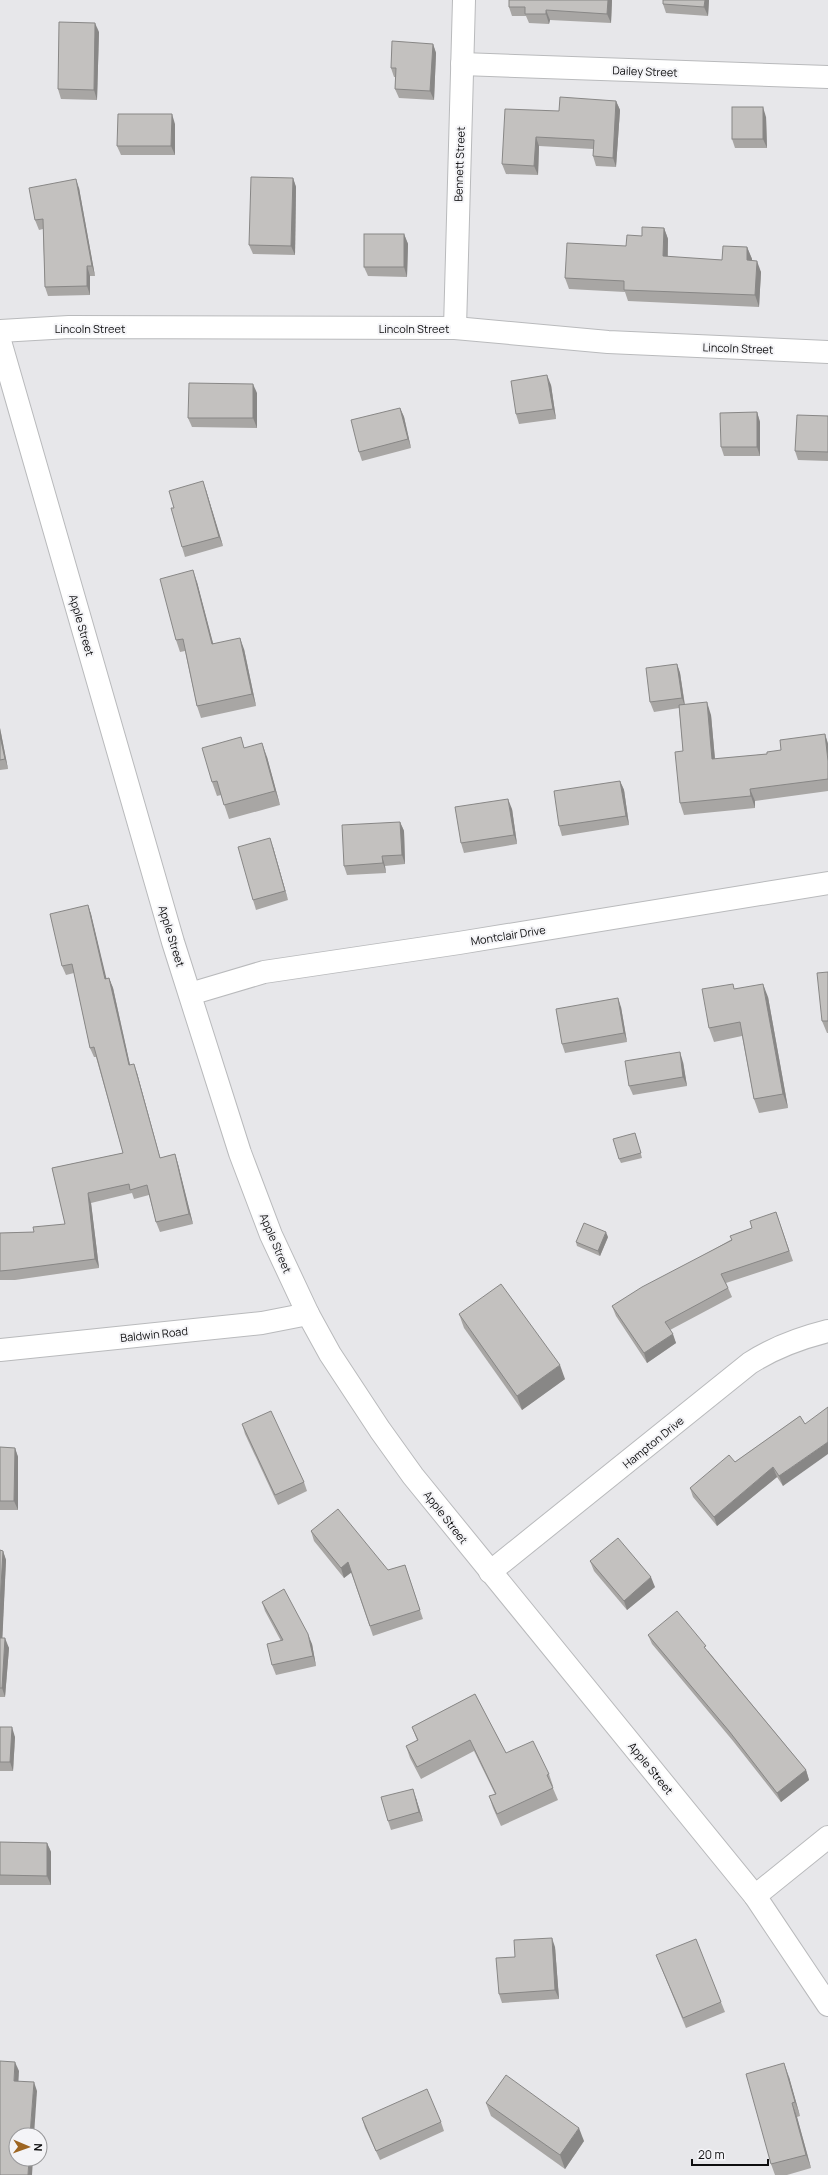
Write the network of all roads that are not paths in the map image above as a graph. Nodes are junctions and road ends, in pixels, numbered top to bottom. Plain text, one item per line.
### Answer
1 (464, 0) edge
2 (462, 64) junction
3 (828, 78) edge
4 (455, 328) junction
5 (0, 331) edge
6 (0, 341) edge
7 (828, 352) edge
8 (828, 883) edge
9 (190, 994) junction
10 (308, 1314) junction
11 (828, 1331) edge
12 (0, 1350) edge
13 (490, 1572) junction
14 (828, 1837) edge
15 (755, 1896) junction
16 (828, 2005) edge

1 - 2 street, Bennett Street
2 - 3 street, Dailey Street
2 - 4 street, Bennett Street
4 - 5 street, Lincoln Street
4 - 7 street, Lincoln Street
6 - 9 street, Apple Street
8 - 9 street, Montclair Drive
9 - 10 street, Apple Street
10 - 12 street, Baldwin Road
10 - 13 street, Apple Street
11 - 13 street, Hampton Drive
13 - 15 street, Apple Street
14 - 15 street
15 - 16 street, Apple Street

